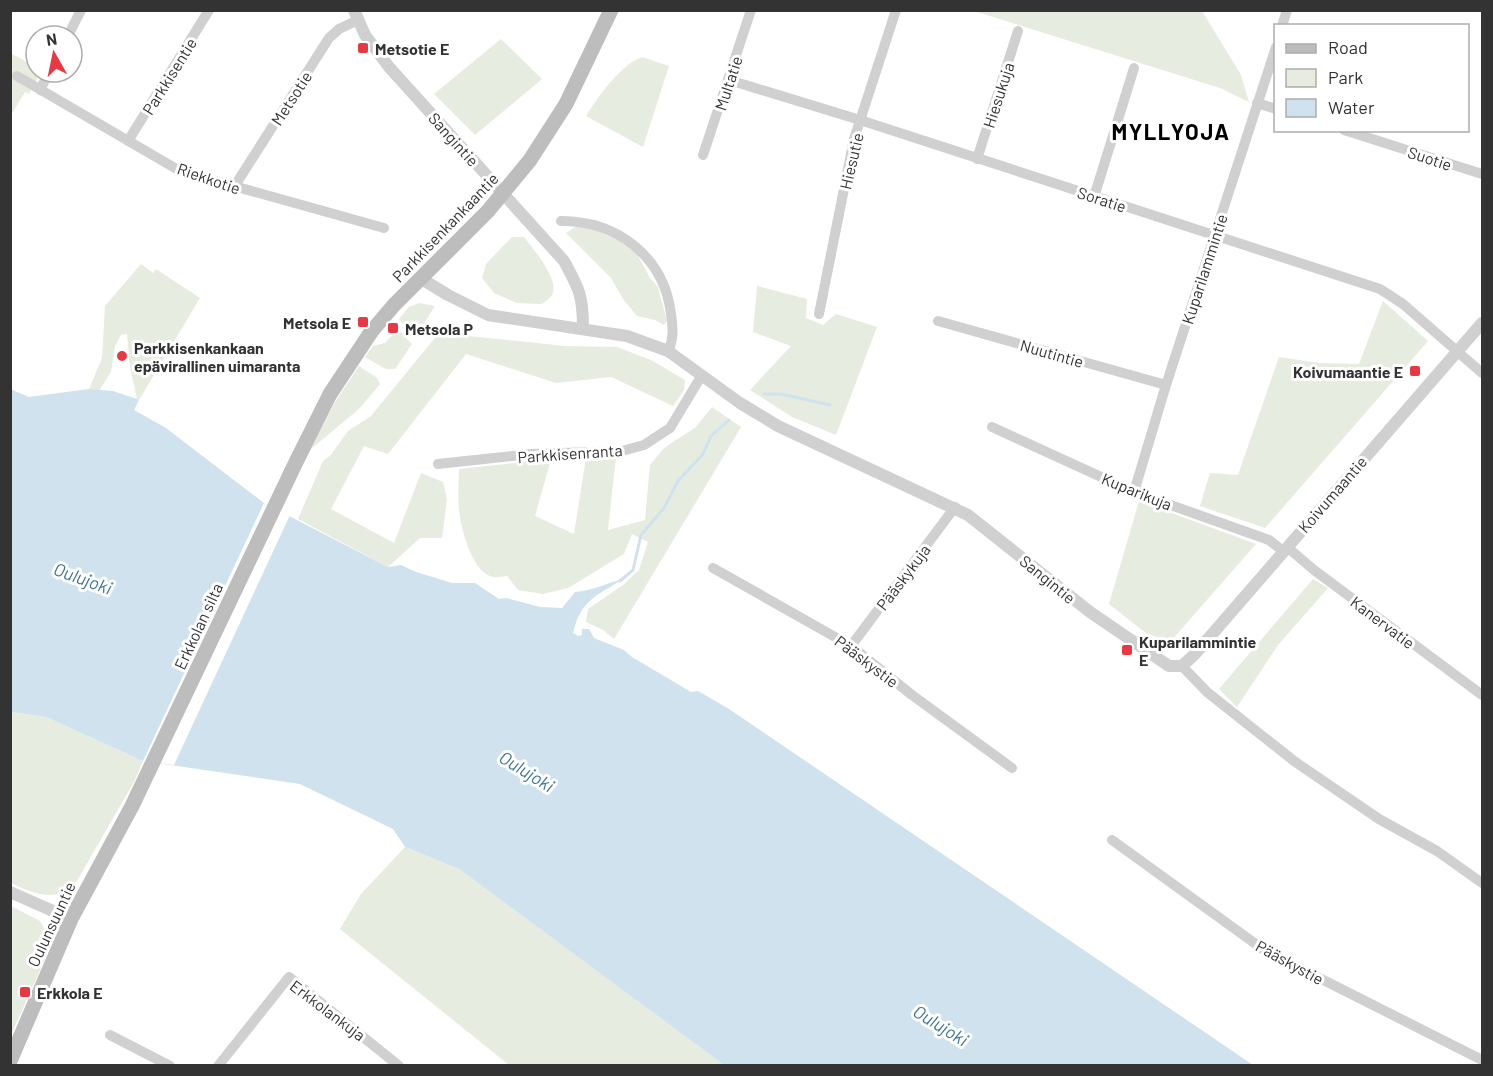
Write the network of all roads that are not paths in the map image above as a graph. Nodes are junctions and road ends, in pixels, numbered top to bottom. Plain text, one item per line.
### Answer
1 (81, 10) edge
2 (209, 10) edge
3 (611, 10) edge
4 (751, 10) edge
5 (896, 10) edge
6 (356, 15) edge
7 (74, 24) edge
8 (1018, 31) dead end
9 (1274, 50) edge
10 (1134, 68) dead end
11 (17, 76) dead end
12 (729, 80) junction
13 (43, 84) edge
14 (40, 90) junction
15 (1257, 103) junction
16 (1274, 109) edge
17 (860, 120) junction
18 (1350, 132) edge
19 (128, 141) junction
20 (703, 154) dead end
21 (977, 159) junction
22 (1482, 174) edge
23 (234, 187) junction
24 (1094, 197) junction
25 (561, 220) dead end
26 (384, 228) dead end
27 (1214, 237) junction
28 (420, 279) junction
29 (819, 314) dead end
30 (938, 321) dead end
31 (1482, 322) edge
32 (583, 328) junction
33 (668, 351) junction
34 (1457, 351) junction
35 (1482, 373) edge
36 (702, 375) junction
37 (1166, 385) junction
38 (992, 427) dead end
39 (296, 462) joint
40 (438, 464) dead end
41 (1134, 492) junction
42 (955, 507) junction
43 (1285, 549) junction
44 (713, 568) dead end
45 (851, 646) junction
46 (1182, 666) junction
47 (1482, 695) edge
48 (1012, 768) dead end
49 (132, 806) joint
50 (1112, 840) dead end
51 (1482, 883) edge
52 (10, 892) edge
53 (70, 919) junction
54 (110, 1035) dead end
55 (1482, 1060) edge
56 (10, 1061) edge
57 (170, 1065) edge
58 (218, 1065) edge
59 (399, 1065) edge

1 - 7 street
2 - 19 street, Parkkisentie
3 - 28 main road, Parkkisenkankaantie
4 - 12 street, Multatie
5 - 17 street, Hiesutie
6 - 23 street, Metsotie
6 - 32 street, Sangintie
8 - 21 street, Hiesukuja
9 - 15 street, Kuparilammintie
10 - 24 street
11 - 14 street, Riekkotie
12 - 17 street, Soratie
12 - 20 street, Multatie
13 - 14 street
14 - 19 street, Riekkotie
15 - 16 street
15 - 27 street, Kuparilammintie
17 - 21 street, Soratie
17 - 29 street, Hiesutie
18 - 22 street, Suotie
19 - 23 street, Riekkotie
21 - 24 street, Soratie
23 - 26 street, Riekkotie
24 - 27 street, Soratie
25 - 33 street
27 - 34 street, Soratie
27 - 37 street, Kuparilammintie
28 - 32 street, Sangintie
28 - 39 main road, Parkkisenkankaantie
30 - 37 street, Nuutintie
31 - 34 street, Koivumaantie
32 - 33 street, Sangintie
33 - 36 street, Sangintie
34 - 35 street, Soratie
34 - 43 street, Koivumaantie
36 - 40 street, Parkkisenranta
36 - 42 street, Sangintie
37 - 41 street, Kuparilammintie
38 - 41 street, Kuparikuja
39 - 49 main road, Erkkolan silta
41 - 43 street, Kuparikuja
42 - 45 street, Pääskykuja
42 - 46 street, Sangintie
43 - 46 street, Koivumaantie
43 - 47 street, Kanervatie
44 - 45 street, Pääskystie
45 - 48 street, Pääskystie
46 - 51 street, Sangintie
49 - 53 main road, Oulunsuuntie
50 - 55 street, Pääskystie
52 - 53 street
53 - 56 main road, Oulunsuuntie
54 - 57 street
58 - 59 street, Erkkolankuja

